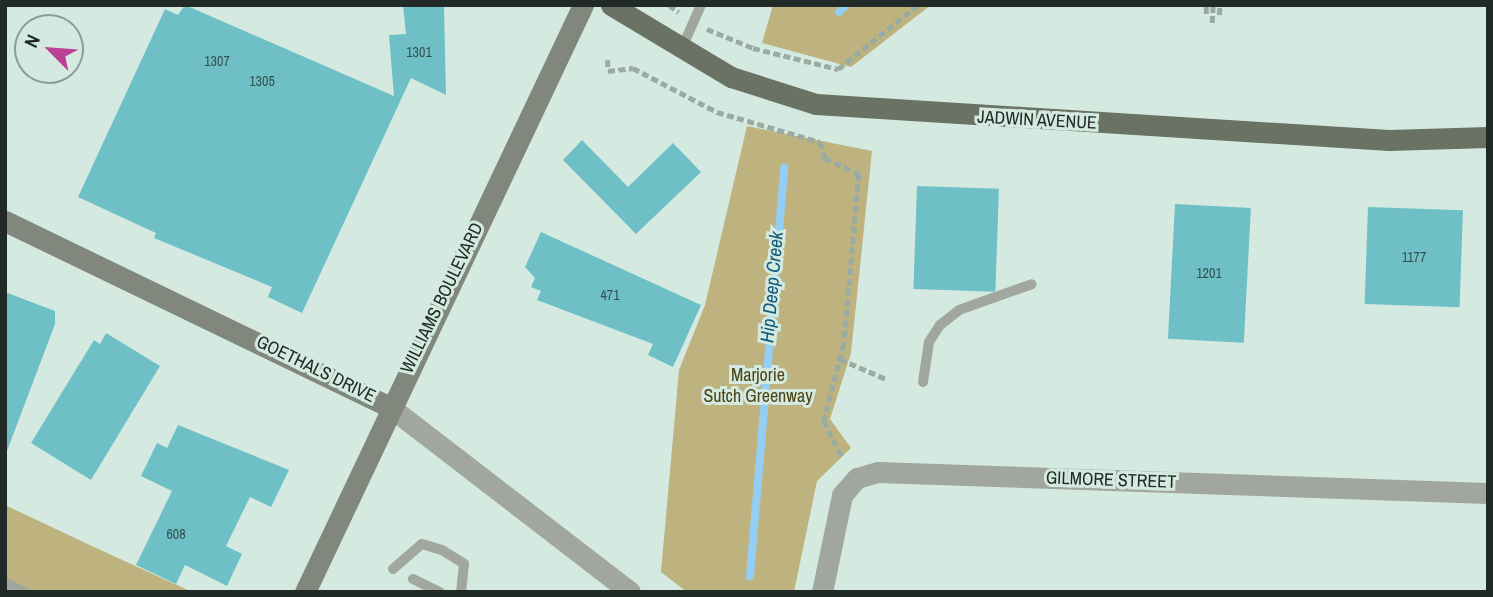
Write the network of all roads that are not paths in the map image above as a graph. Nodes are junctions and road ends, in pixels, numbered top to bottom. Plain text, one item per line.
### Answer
1 (583, 5) edge
2 (611, 5) edge
3 (701, 5) edge
4 (681, 50) junction
5 (1488, 137) edge
6 (5, 221) edge
7 (1032, 284) dead end
8 (923, 382) dead end
9 (390, 407) junction
10 (1488, 493) edge
11 (831, 550) junction
12 (393, 569) dead end
13 (413, 579) dead end
14 (5, 583) edge
15 (24, 592) edge
16 (305, 592) edge
17 (440, 592) edge
18 (461, 592) edge
19 (630, 592) edge
20 (822, 592) edge
21 (832, 592) edge

1 - 9 street, WILLIAMS BOULEVARD
2 - 4 main road, JADWIN AVENUE
3 - 4 lane
4 - 5 main road, JADWIN AVENUE
6 - 9 street, GOETHALS DRIVE
7 - 8 lane
9 - 16 street, WILLIAMS BOULEVARD
9 - 19 street, GOETHALS DRIVE
10 - 11 street, GILMORE STREET
11 - 20 street, GILMORE STREET
11 - 21 street
12 - 18 lane
13 - 17 lane
14 - 15 lane

